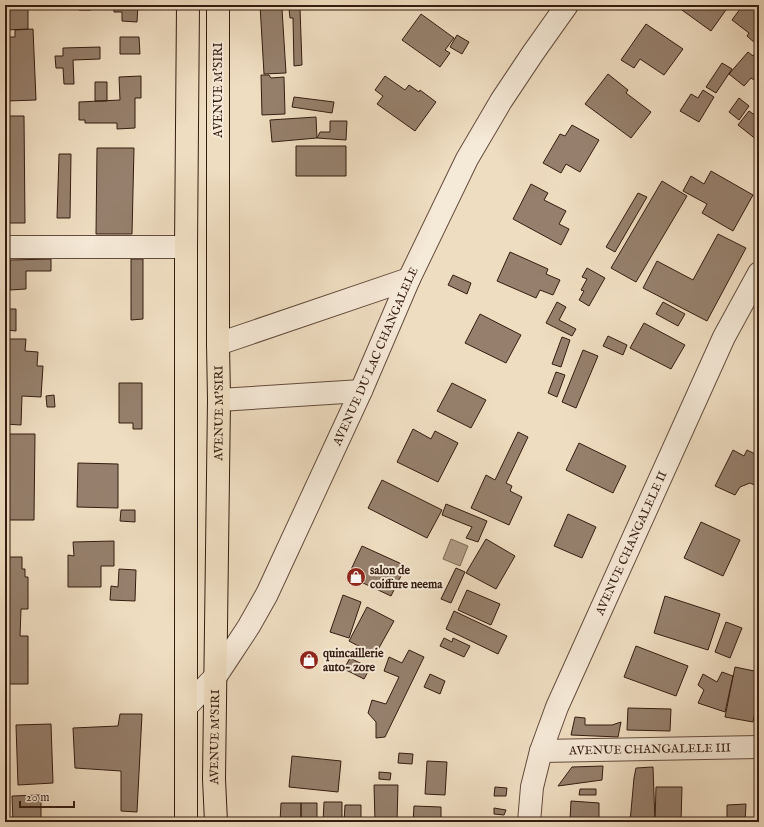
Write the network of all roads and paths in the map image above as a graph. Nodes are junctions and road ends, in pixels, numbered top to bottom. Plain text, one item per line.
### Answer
1 (188, 5) edge
2 (218, 5) edge
3 (568, 5) edge
4 (5, 247) edge
5 (186, 247) junction
6 (759, 273) edge
7 (409, 279) junction
8 (218, 344) junction
9 (361, 392) junction
10 (220, 400) junction
11 (216, 676) junction
12 (186, 708) junction
13 (759, 747) edge
14 (541, 751) junction
15 (186, 822) edge
16 (216, 822) edge
17 (529, 822) edge

1 - 5 highway
2 - 8 highway, AVENUE M'SIRI
3 - 7 street, AVENUE DU LAC CHANGALELE
4 - 5 street
5 - 12 highway
6 - 14 street, AVENUE CHANGALELE II
7 - 8 street
7 - 9 street, AVENUE DU LAC CHANGALELE
8 - 10 highway, AVENUE M'SIRI
9 - 10 street
9 - 11 street, AVENUE DU LAC CHANGALELE
10 - 11 highway, AVENUE M'SIRI
11 - 12 street, AVENUE DU LAC CHANGALELE
11 - 16 highway, AVENUE M'SIRI
12 - 15 highway
13 - 14 street, AVENUE CHANGALELE III
14 - 17 street, AVENUE CHANGALELE II

